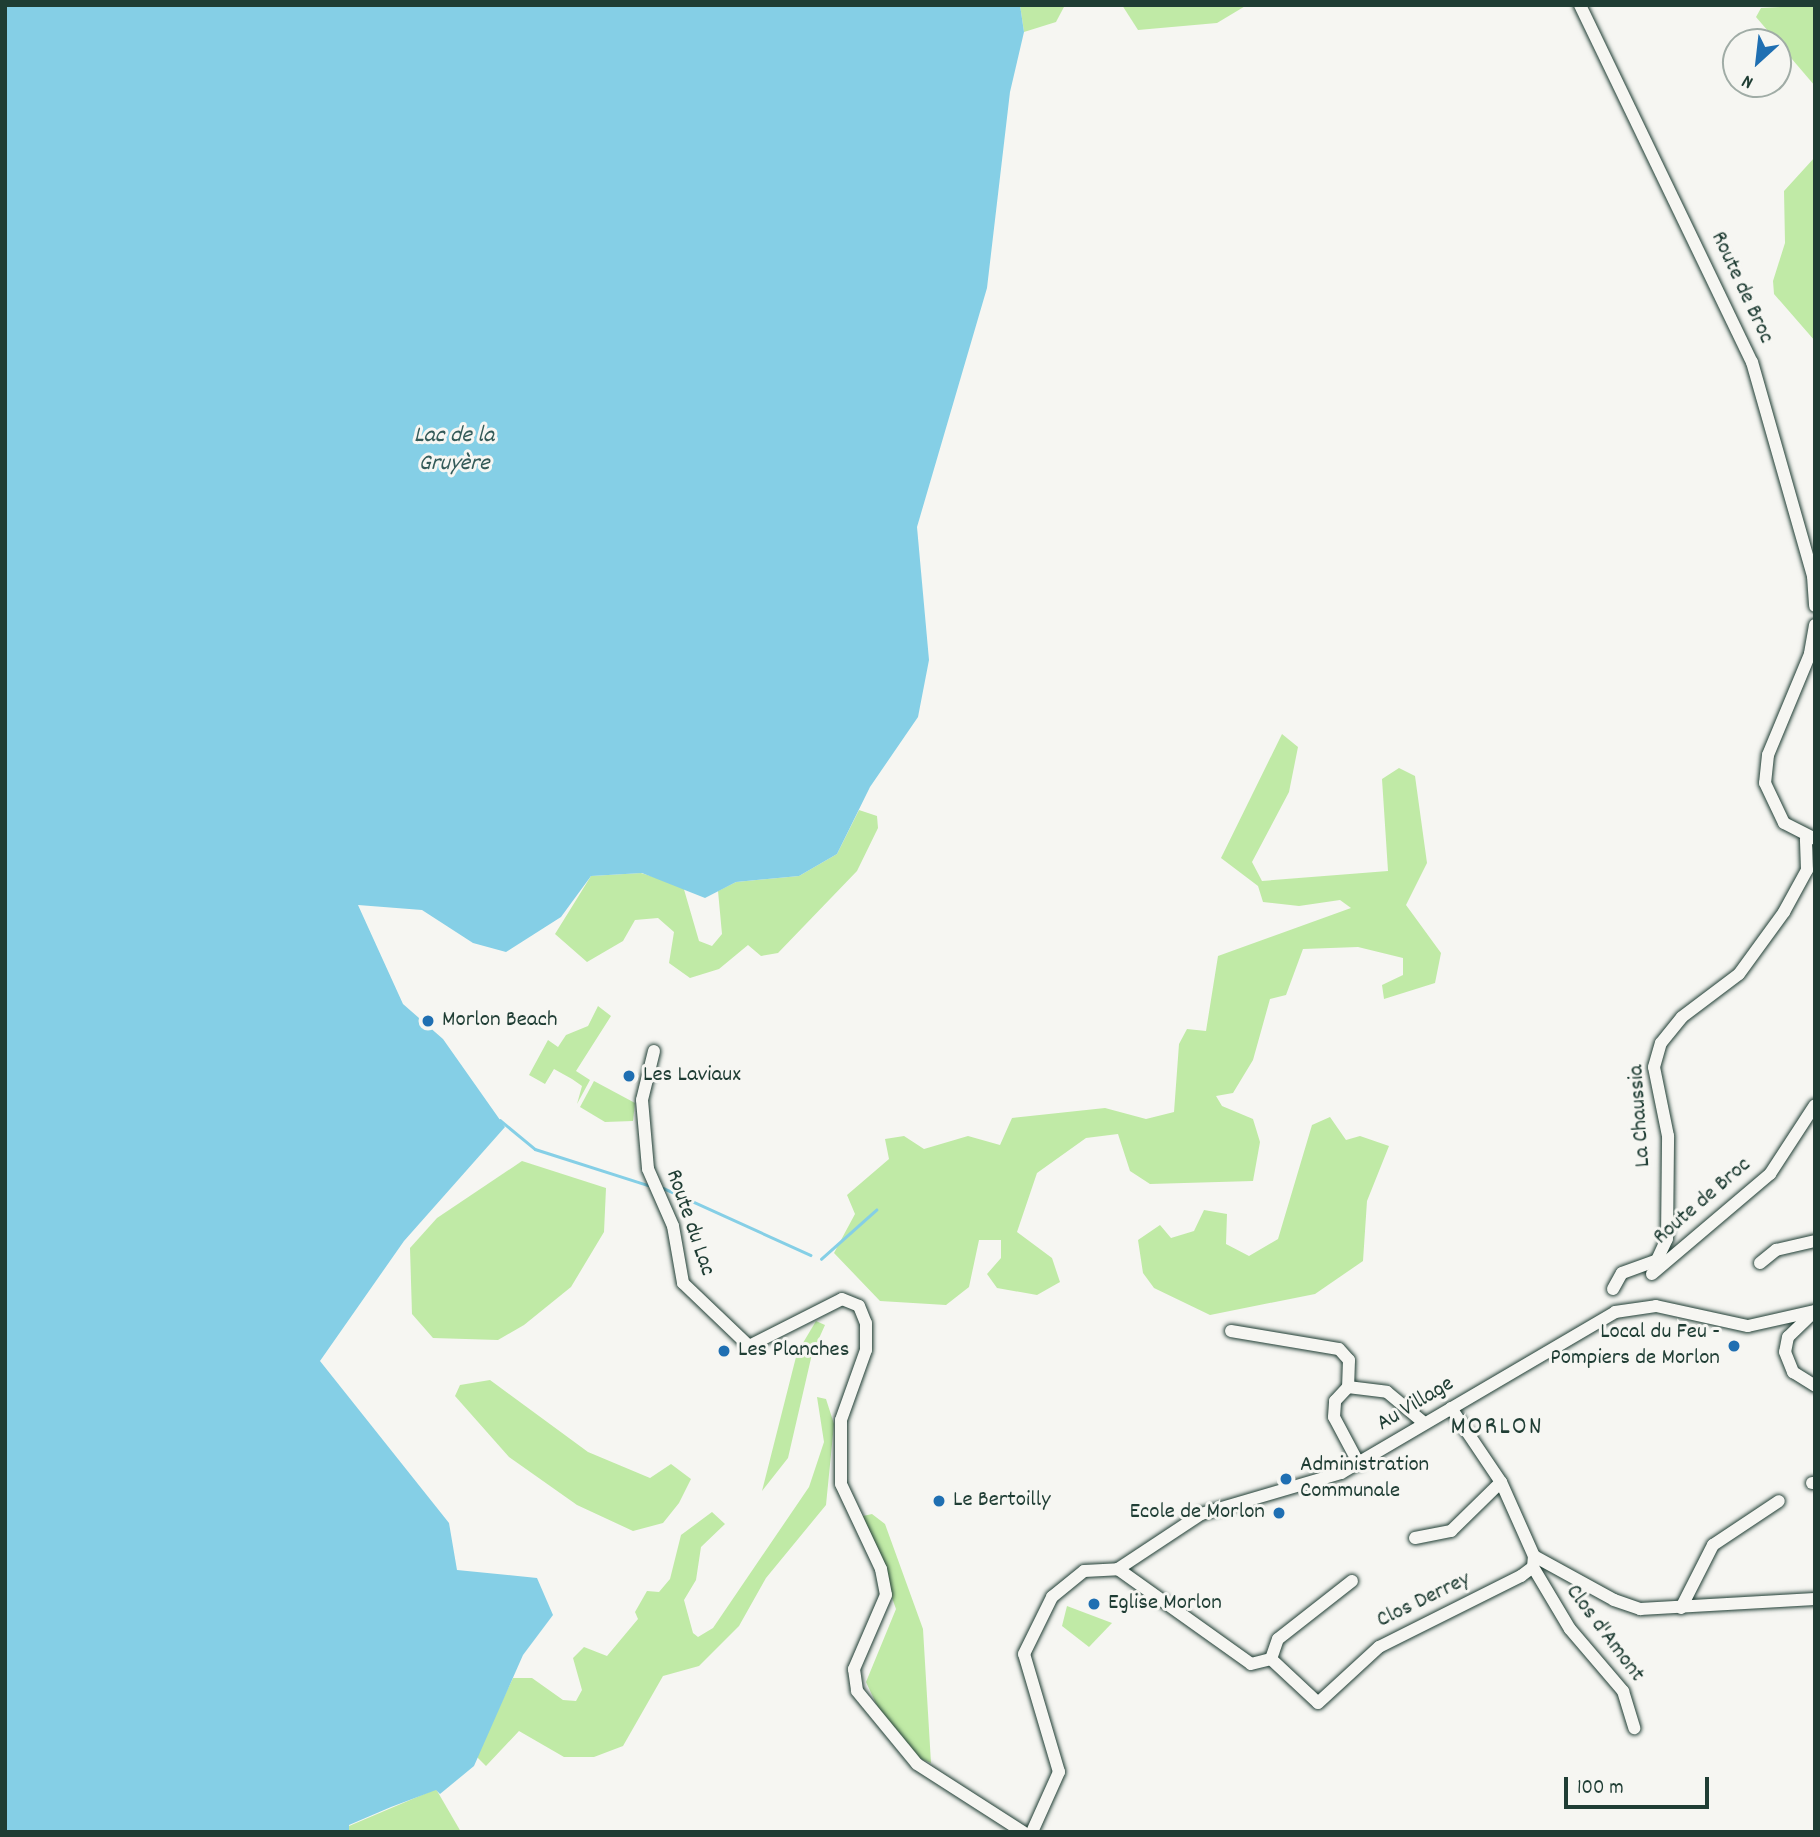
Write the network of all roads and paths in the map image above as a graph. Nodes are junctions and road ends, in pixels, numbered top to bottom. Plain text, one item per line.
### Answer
1 (1580, 5) edge
2 (1815, 606) edge
3 (1815, 625) edge
4 (1810, 839) edge
5 (654, 1051) dead end
6 (1815, 1105) edge
7 (1815, 1241) edge
8 (1760, 1263) dead end
9 (1613, 1289) junction
10 (1815, 1311) edge
11 (1615, 1312) junction
12 (1231, 1331) dead end
13 (1815, 1386) edge
14 (1348, 1387) junction
15 (1451, 1408) junction
16 (1423, 1422) junction
17 (1359, 1464) junction
18 (1501, 1482) junction
19 (1779, 1501) dead end
20 (1415, 1538) dead end
21 (1533, 1561) junction
22 (1118, 1569) junction
23 (1352, 1581) dead end
24 (1815, 1598) edge
25 (1681, 1608) junction
26 (1271, 1659) junction
27 (1634, 1728) dead end
28 (1023, 1832) edge
29 (1032, 1832) edge

1 - 2 street, Route de Broc
3 - 4 street
4 - 9 street, La Chaussia
5 - 28 street, Route du Lac
6 - 9 street, Route de Broc
7 - 8 street
9 - 11 street
10 - 11 street
10 - 13 street
11 - 15 street, Au Village
12 - 14 street
14 - 16 street
14 - 17 street
15 - 16 street, Au Village
15 - 18 street, Clos d'Amont
16 - 17 street, Au Village
17 - 22 street, Au Village
18 - 20 street
18 - 21 street, Clos d'Amont
19 - 25 street
21 - 25 street, Clos d'Amont
21 - 26 street, Clos Derrey
21 - 27 street, Clos d'Amont
22 - 26 street
22 - 29 street
23 - 26 street
24 - 25 street, Clos d'Amont

